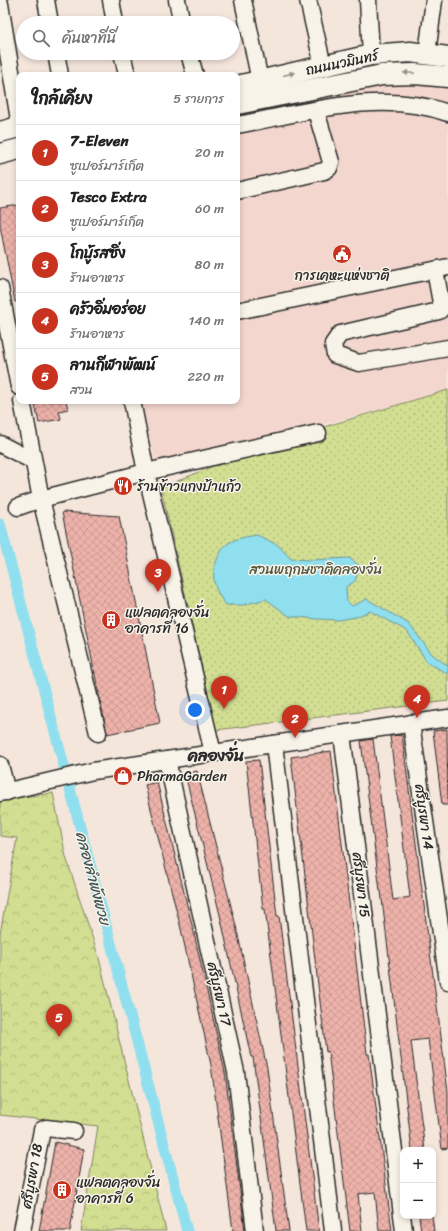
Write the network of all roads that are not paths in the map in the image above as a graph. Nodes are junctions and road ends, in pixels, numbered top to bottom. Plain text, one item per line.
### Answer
1 (46, 0) edge
2 (110, 0) edge
3 (177, 0) edge
4 (243, 0) edge
5 (308, 0) edge
6 (368, 0) edge
7 (434, 0) edge
8 (0, 4) edge
9 (49, 16) edge
10 (114, 16) edge
11 (180, 16) edge
12 (427, 54) junction
13 (371, 55) junction
14 (448, 57) edge
15 (57, 60) edge
16 (124, 60) edge
17 (191, 60) edge
18 (322, 66) junction
19 (59, 72) edge
20 (126, 72) edge
21 (193, 72) edge
22 (448, 78) edge
23 (260, 81) junction
24 (240, 85) edge
25 (16, 102) edge
26 (240, 103) edge
27 (316, 111) junction
28 (448, 113) edge
29 (240, 124) edge
30 (16, 128) edge
31 (0, 132) edge
32 (16, 150) edge
33 (0, 154) edge
34 (240, 190) edge
35 (441, 269) edge
36 (0, 288) edge
37 (240, 310) edge
38 (448, 348) edge
39 (16, 371) edge
40 (23, 404) edge
41 (133, 404) edge
42 (318, 433) dead end
43 (0, 444) edge
44 (33, 461) junction
45 (146, 472) junction
46 (41, 499) junction
47 (18, 507) dead end
48 (448, 718) edge
49 (411, 723) junction
50 (98, 733) dead end
51 (342, 734) junction
52 (274, 744) junction
53 (213, 753) junction
54 (167, 760) junction
55 (0, 765) edge
56 (4, 793) edge
57 (448, 982) edge
58 (74, 1131) dead end
59 (22, 1231) edge
60 (255, 1231) edge
61 (333, 1231) edge
62 (404, 1231) edge

1 - 9 street
2 - 10 street
3 - 11 street
4 - 23 street
5 - 18 street
6 - 13 street
7 - 12 street
8 - 25 street
12 - 13 main road, ถนนนวมินทร์
12 - 14 main road, ถนนนวมินทร์
13 - 18 main road, ถนนนวมินทร์
15 - 19 street
16 - 20 street
17 - 21 street
23 -> 18 main road, ถนนนวมินทร์
22 -> 26 main road, ถนนนวมินทร์
23 - 24 main road, ถนนนวมินทร์
27 - 28 street
27 - 29 street
27 - 34 street
30 - 31 main road
32 - 33 main road
35 - 37 street
35 - 38 street
36 - 39 street
40 - 44 street
41 - 45 street
42 - 45 street
43 - 44 street
44 - 46 street
45 - 46 street
45 - 53 street
46 - 47 street
46 - 50 street
48 - 49 street
49 - 51 street
49 - 57 street, ศรีบูรพา 14
51 - 52 street
51 - 62 street, ศรีบูรพา 15
52 - 53 street
52 - 61 street
53 - 54 street
54 - 56 street
54 - 60 street, ศรีบูรพา 17
55 - 56 street
58 - 59 street, ศรีบูรพา 18

